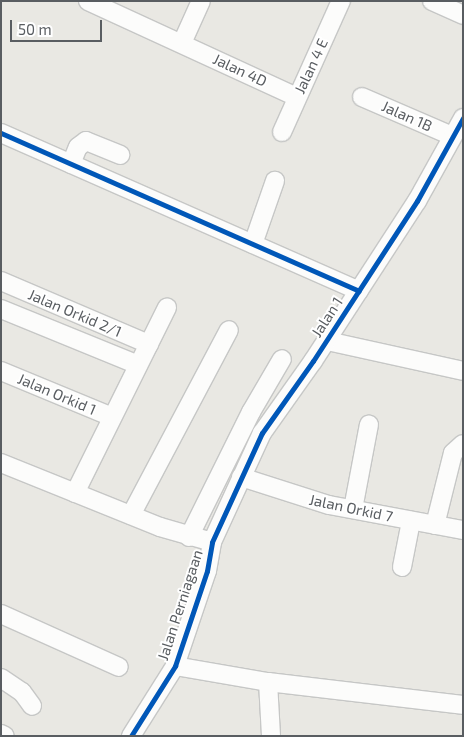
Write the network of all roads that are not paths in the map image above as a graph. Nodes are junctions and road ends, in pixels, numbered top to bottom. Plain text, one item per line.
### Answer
1 (200, 1) edge
2 (341, 1) edge
3 (432, 1) edge
4 (97, 3) edge
5 (463, 15) edge
6 (182, 43) junction
7 (297, 97) junction
8 (362, 97) dead end
9 (463, 118) edge
10 (282, 132) dead end
11 (1, 133) edge
12 (452, 136) junction
13 (120, 154) dead end
14 (71, 164) junction
15 (275, 181) dead end
16 (252, 244) junction
17 (1, 281) edge
18 (359, 291) junction
19 (167, 308) dead end
20 (1, 309) edge
21 (229, 330) dead end
22 (327, 340) junction
23 (148, 344) junction
24 (282, 359) dead end
25 (138, 365) junction
26 (1, 371) edge
27 (463, 371) edge
28 (112, 417) junction
29 (369, 424) dead end
30 (461, 444) edge
31 (1, 463) edge
32 (241, 477) junction
33 (75, 493) junction
34 (353, 509) junction
35 (131, 515) junction
36 (412, 520) junction
37 (435, 525) junction
38 (463, 530) edge
39 (189, 537) junction
40 (212, 542) junction
41 (402, 567) dead end
42 (1, 614) edge
43 (175, 666) junction
44 (119, 667) dead end
45 (1, 678) edge
46 (268, 682) junction
47 (463, 705) edge
48 (32, 706) dead end
49 (131, 736) edge
50 (271, 736) edge

1 - 6 street
2 - 7 street, Jalan 4 E
3 - 5 street
4 - 6 street, Jalan 4D
6 - 7 street, Jalan 4D
7 - 10 street, Jalan 4 E
8 - 12 street, Jalan 1B
9 - 12 street, Jalan 1
11 - 14 street
12 - 18 street, Jalan 1
13 - 14 street
14 - 16 street
15 - 16 street
16 - 18 street
17 - 23 street, Jalan Orkid 2/1
18 - 22 street, Jalan 1
19 - 23 street
20 - 25 street
21 - 35 street
22 - 27 street
22 - 32 street, Jalan 1
23 - 25 street
24 - 39 street
25 - 28 street
26 - 28 street, Jalan Orkid 1
28 - 33 street
29 - 34 street
30 - 37 street
31 - 33 street
32 - 34 street, Jalan Orkid 7
32 - 40 street, Jalan Perniagaan
33 - 35 street
34 - 36 street, Jalan Orkid 7
35 - 39 street
36 - 37 street, Jalan Orkid 7
36 - 41 street
37 - 38 street, Jalan Orkid 7
39 - 40 street
40 - 43 street, Jalan Perniagaan
42 - 44 street
43 - 46 street
43 - 49 street, Jalan Perniagaan
45 - 48 street
46 - 47 street
46 - 50 street

